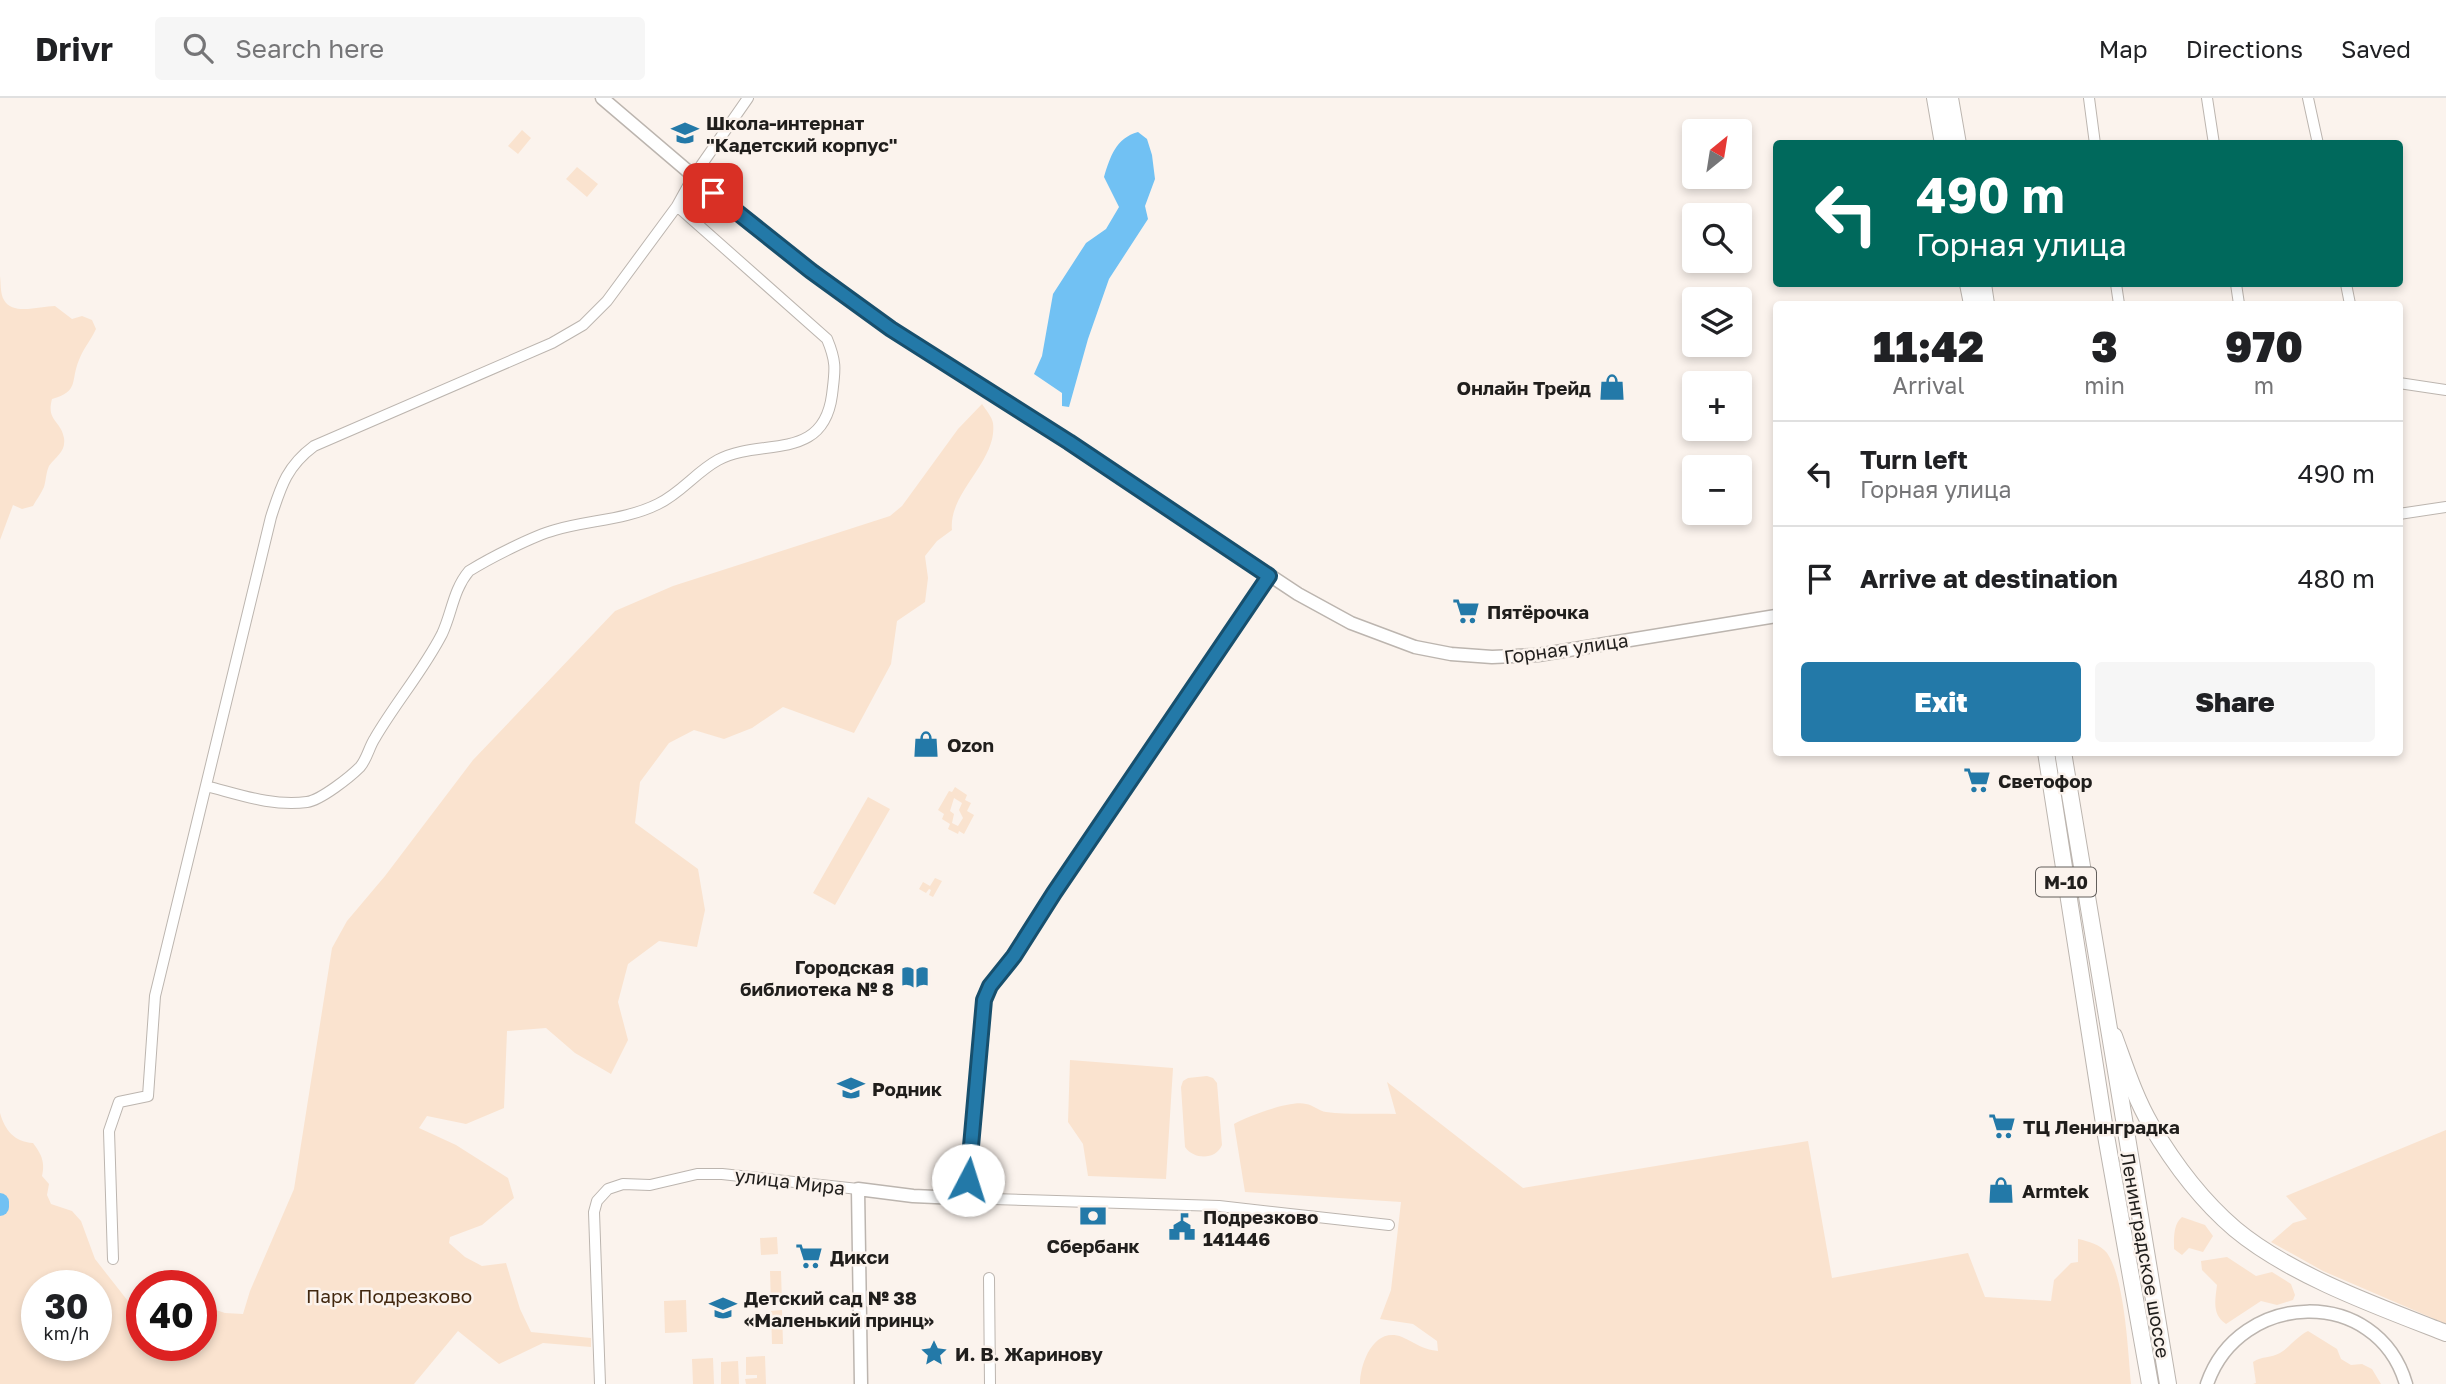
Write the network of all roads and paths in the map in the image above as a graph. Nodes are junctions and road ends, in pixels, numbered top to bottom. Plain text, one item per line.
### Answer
1 (603, 98) edge
2 (748, 98) edge
3 (1935, 98) edge
4 (1950, 98) edge
5 (2090, 98) edge
6 (2207, 98) edge
7 (2308, 98) edge
8 (1942, 140) edge
9 (1957, 140) edge
10 (2095, 140) edge
11 (2213, 140) edge
12 (2317, 140) edge
13 (694, 177) junction
14 (677, 206) junction
15 (2403, 384) edge
16 (2446, 390) edge
17 (2446, 507) edge
18 (2403, 513) edge
19 (1269, 576) junction
20 (1773, 616) edge
21 (2047, 756) edge
22 (2064, 756) edge
23 (206, 786) junction
24 (2105, 1012) junction
25 (858, 1189) junction
26 (958, 1198) junction
27 (1389, 1225) dead end
28 (113, 1259) dead end
29 (989, 1278) dead end
30 (2138, 1319) junction
31 (2446, 1333) edge
32 (600, 1384) edge
33 (861, 1384) edge
34 (990, 1384) edge
35 (2144, 1384) edge
36 (2150, 1384) edge
37 (2168, 1384) edge
38 (2207, 1384) edge
39 (2406, 1384) edge

1 - 13 street, Горная улица
2 - 13 street
3 - 8 main road
4 - 9 main road
5 - 10 street
6 - 11 street
7 - 12 street
13 - 14 street
13 - 19 street, Горная улица
14 - 23 street
14 - 23 street
15 - 16 street
17 - 18 street
19 - 20 street, Горная улица
19 - 26 street
21 - 30 main road, Ленинградское шоссе / М-10
22 - 24 main road, Ленинградское шоссе / М-10
23 - 28 street
24 - 31 main road
24 - 37 main road, Ленинградское шоссе
25 - 26 street, улица Мира
25 - 32 street, улица Мира
25 - 33 street
26 - 27 street
29 - 34 street
30 - 35 street
30 - 36 main road, Ленинградское шоссе
38 - 39 street

